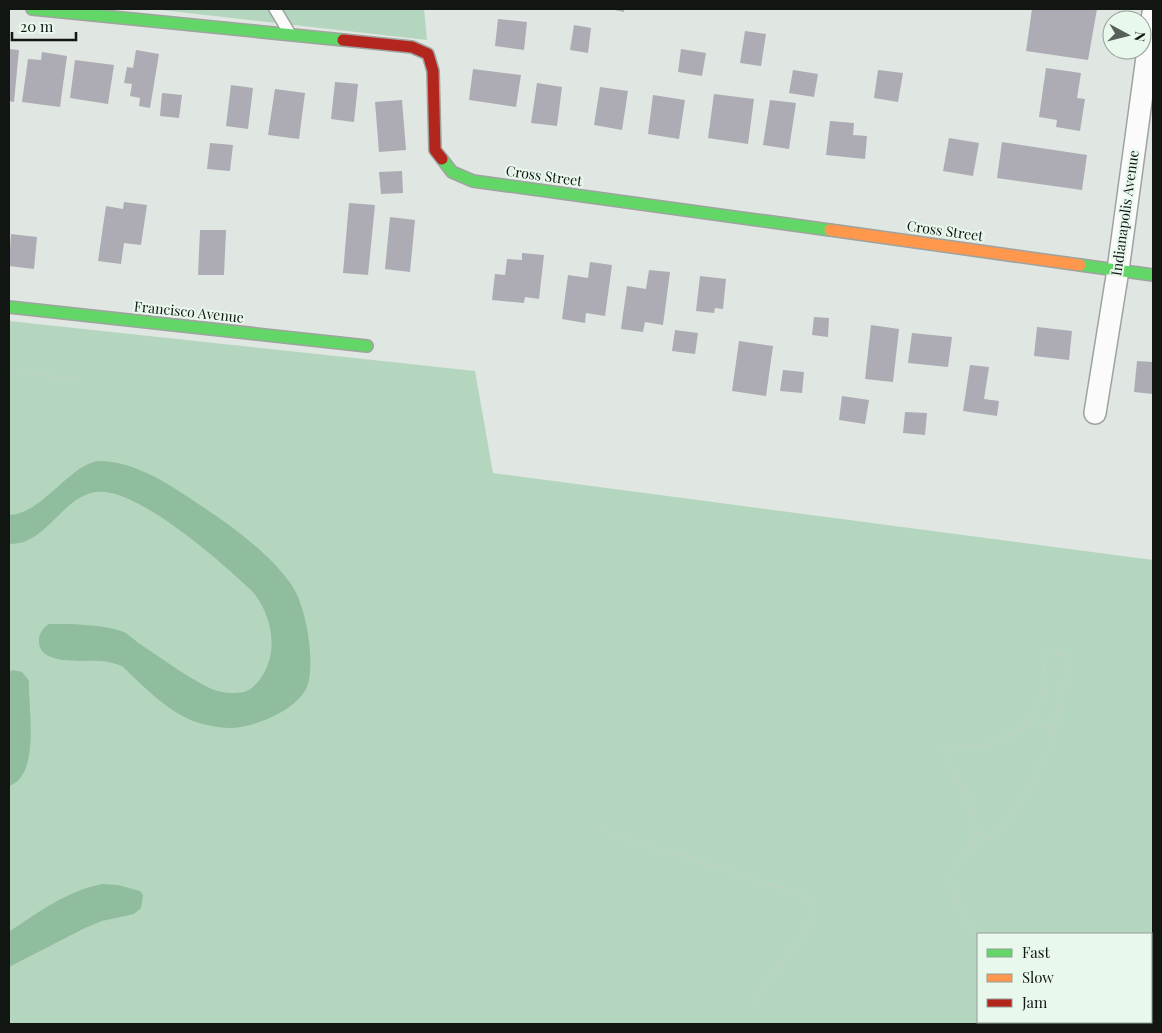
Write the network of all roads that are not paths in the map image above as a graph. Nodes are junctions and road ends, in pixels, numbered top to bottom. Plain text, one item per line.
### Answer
1 (32, 9) edge
2 (274, 9) edge
3 (1153, 13) edge
4 (290, 35) junction
5 (1118, 270) junction
6 (1153, 275) edge
7 (9, 307) edge
8 (367, 346) dead end
9 (1095, 412) dead end

1 - 4 street, Cross Street
2 - 4 lane
3 - 5 street, Indianapolis Avenue
4 - 5 street, Cross Street
5 - 6 street, Cross Street
5 - 9 street, Indianapolis Avenue
7 - 8 street, Francisco Avenue

